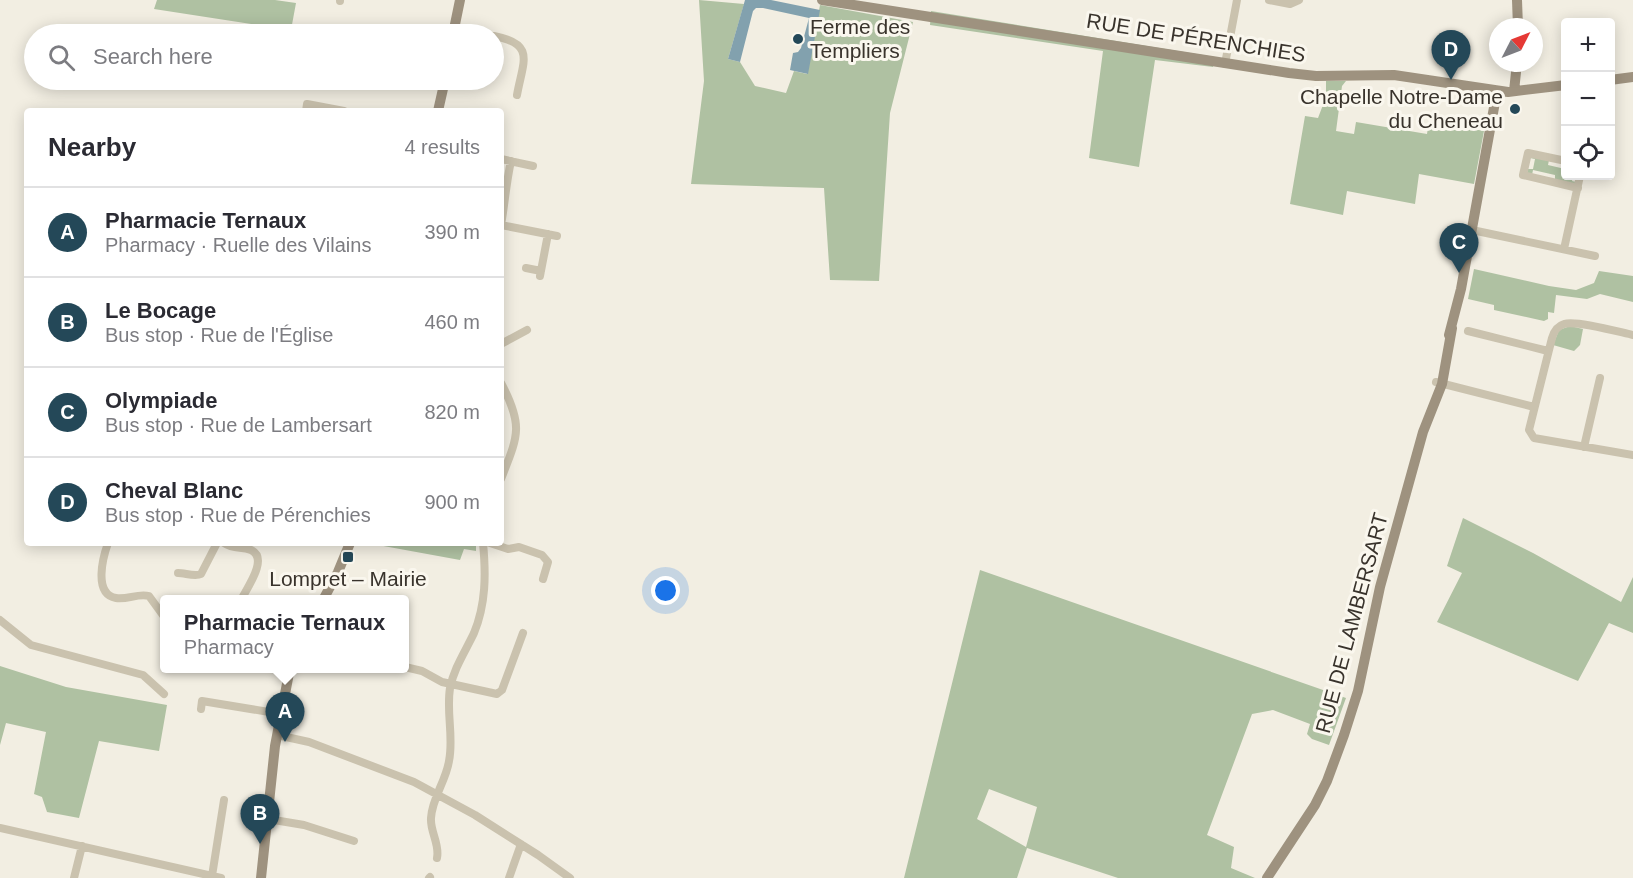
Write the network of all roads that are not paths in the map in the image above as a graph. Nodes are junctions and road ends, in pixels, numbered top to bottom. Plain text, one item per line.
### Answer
1 (460, 0) edge
2 (822, 0) edge
3 (1237, 0) edge
4 (1269, 0) edge
5 (1299, 0) edge
6 (1517, 0) edge
7 (1518, 18) edge
8 (456, 24) edge
9 (504, 38) edge
10 (1225, 64) junction
11 (1516, 72) edge
12 (1633, 77) edge
13 (1615, 79) edge
14 (1561, 86) edge
15 (443, 90) edge
16 (1497, 91) junction
17 (1515, 91) junction
18 (517, 95) dead end
19 (306, 108) edge
20 (328, 108) edge
21 (439, 108) edge
22 (1493, 117) junction
23 (504, 160) edge
24 (1561, 160) edge
25 (511, 162) junction
26 (533, 166) dead end
27 (1579, 180) edge
28 (1578, 188) junction
29 (504, 210) edge
30 (504, 226) edge
31 (1472, 230) junction
32 (548, 234) junction
33 (557, 236) dead end
34 (1564, 249) junction
35 (1595, 256) dead end
36 (526, 268) dead end
37 (527, 330) dead end
38 (1468, 331) dead end
39 (1633, 335) edge
40 (504, 343) edge
41 (1548, 351) junction
42 (1600, 378) dead end
43 (1439, 383) junction
44 (504, 389) edge
45 (1534, 407) junction
46 (1584, 447) junction
47 (1633, 455) edge
48 (504, 471) edge
49 (107, 546) edge
50 (215, 546) edge
51 (230, 546) edge
52 (349, 546) edge
53 (483, 546) edge
54 (498, 546) edge
55 (178, 573) dead end
56 (543, 579) dead end
57 (244, 595) edge
58 (326, 595) edge
59 (160, 611) edge
60 (0, 620) edge
61 (523, 633) dead end
62 (409, 668) edge
63 (289, 673) edge
64 (451, 684) junction
65 (164, 694) dead end
66 (201, 709) dead end
67 (281, 714) junction
68 (277, 735) junction
69 (438, 794) junction
70 (224, 801) dead end
71 (268, 819) junction
72 (0, 828) edge
73 (354, 841) dead end
74 (521, 844) junction
75 (82, 846) junction
76 (437, 858) dead end
77 (212, 876) junction
78 (74, 878) edge
79 (221, 878) edge
80 (261, 878) edge
81 (509, 878) edge
82 (570, 878) edge
83 (1267, 878) edge

1 - 8 main road
2 - 10 main road, RUE DE PÉRENCHIES
3 - 10 street
4 - 5 street
6 - 7 main road
9 - 18 street
10 - 16 main road, RUE DE PÉRENCHIES
11 - 17 main road
12 - 13 main road
14 - 17 main road, RUE DE PÉRENCHIES
15 - 21 main road
16 - 17 main road, RUE DE PÉRENCHIES
16 - 22 main road, RUE DE LAMBERSART
17 - 22 main road, RUE DE LAMBERSART
19 - 20 street
22 - 31 main road, RUE DE LAMBERSART
23 - 25 street
24 - 28 street
25 - 26 street
25 - 29 street
27 - 28 street
28 - 34 street
30 - 32 street
31 - 34 street
31 - 43 main road, RUE DE LAMBERSART
32 - 33 street
32 - 36 street
34 - 35 street
37 - 40 street
38 - 41 street
39 - 41 street
41 - 45 street
42 - 46 street
43 - 45 street
43 - 83 main road, RUE DE LAMBERSART
44 - 48 street
45 - 46 street
46 - 47 street
49 - 59 street
50 - 55 street
51 - 57 street
52 - 58 main road
53 - 64 street
54 - 56 street
60 - 65 street
61 - 64 street
62 - 64 street
63 - 67 main road
64 - 69 street
66 - 67 street
67 - 68 main road
68 - 69 street
68 - 71 main road
69 - 74 street
69 - 76 street
70 - 77 street
71 - 73 street
71 - 80 main road
72 - 75 street
74 - 81 street
74 - 82 street
75 - 77 street
75 - 78 street
77 - 79 street

